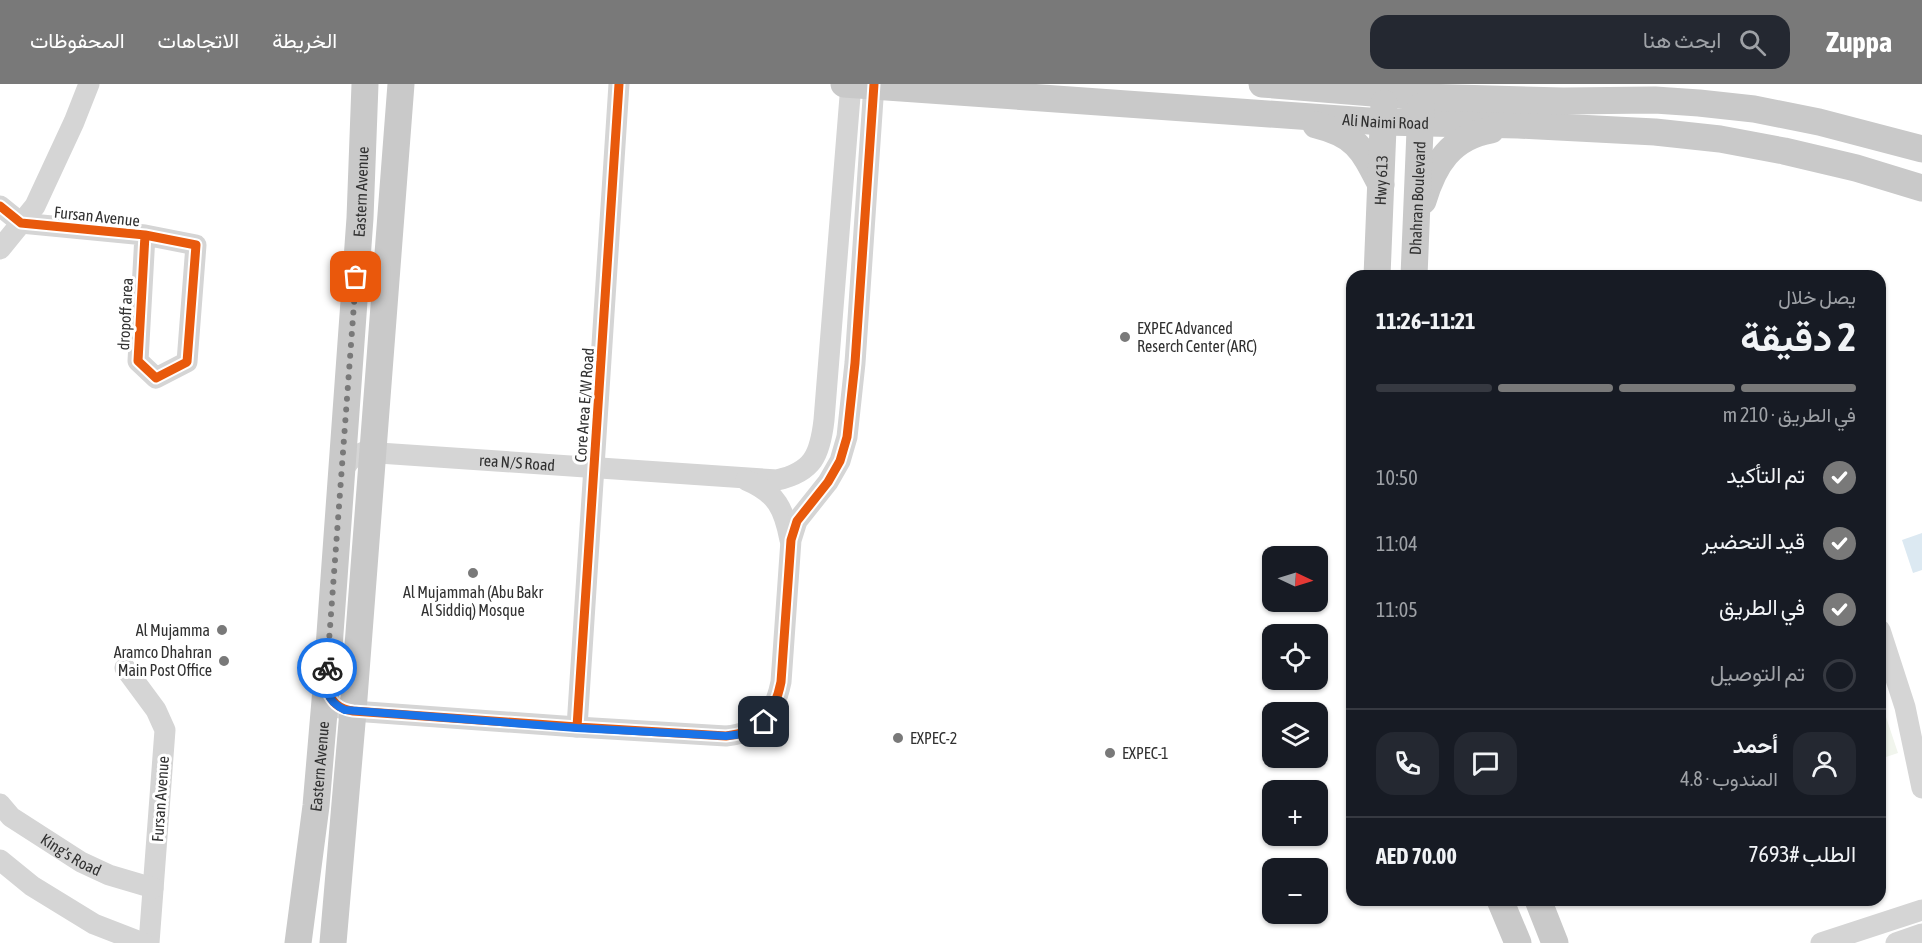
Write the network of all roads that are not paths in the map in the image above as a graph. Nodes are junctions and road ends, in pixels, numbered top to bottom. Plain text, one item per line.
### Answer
1 (89, 84) edge
2 (365, 84) edge
3 (401, 84) edge
4 (619, 84) edge
5 (844, 84) edge
6 (1262, 84) edge
7 (1508, 84) edge
8 (863, 85) edge
9 (1385, 89) edge
10 (1563, 100) junction
11 (1422, 101) edge
12 (1274, 115) junction
13 (1383, 122) junction
14 (1518, 125) junction
15 (1922, 150) edge
16 (1381, 185) junction
17 (1922, 188) edge
18 (0, 206) edge
19 (21, 223) junction
20 (1415, 225) junction
21 (145, 236) junction
22 (196, 244) joint
23 (0, 249) edge
24 (1377, 270) edge
25 (1414, 270) edge
26 (372, 453) junction
27 (595, 468) junction
28 (342, 472) junction
29 (739, 477) junction
30 (790, 540) junction
31 (1886, 648) edge
32 (125, 668) dead end
33 (326, 689) junction
34 (353, 711) junction
35 (577, 728) junction
36 (1922, 788) edge
37 (0, 804) edge
38 (0, 860) edge
39 (153, 888) junction
40 (1503, 906) edge
41 (1541, 906) edge
42 (1922, 910) edge
43 (1922, 934) edge
44 (143, 943) edge
45 (149, 943) edge
46 (298, 943) edge
47 (333, 943) edge
48 (1518, 943) edge
49 (1556, 943) edge
50 (1821, 943) edge
51 (1896, 943) edge

1 - 19 street
2 - 28 main road, Eastern Avenue
3 - 26 main road, Eastern Avenue
4 - 27 street, Core Area E/W Road
5 - 8 main road, Ali Naimi Road
6 - 9 main road, Ali Naimi Road
7 - 10 main road
8 - 12 main road, Ali Naimi Road
8 - 29 street, rea N/S Road
8 - 30 street
9 - 11 main road, Ali Naimi Road
9 - 13 main road, Hwy 613
10 - 11 main road, Ali Naimi Road
10 - 15 main road, Ali Naimi Road
11 - 13 main road, Ali Naimi Road
11 - 14 main road, Ali Naimi Road
11 - 20 main road, Dhahran Boulevard
12 - 13 main road, Ali Naimi Road
12 - 16 main road
13 - 16 main road, Hwy 613
14 - 17 main road, Ali Naimi Road
14 - 20 main road
16 - 24 main road, Hwy 613
18 - 19 street
19 - 21 street, Fursan Avenue
19 - 23 street
20 - 25 main road, Dhahran Boulevard
21 - 22 street, Fursan Avenue
21 - 22 street, dropoff area
26 - 27 street, rea N/S Road
26 - 28 street, rea N/S Road
26 - 34 main road, Eastern Avenue
27 - 29 street, rea N/S Road
27 - 35 street, Core Area E/W Road
28 - 33 main road, Eastern Avenue
29 - 30 street
30 - 35 street
31 - 36 street
32 - 39 street, Fursan Avenue
33 - 34 street
33 - 46 main road, Eastern Avenue
34 - 35 street
34 - 47 main road, Eastern Avenue
37 - 39 street, King's Road
38 - 44 street
39 - 45 street, Fursan Avenue
40 - 48 main road
41 - 49 main road
42 - 50 street
43 - 51 street

